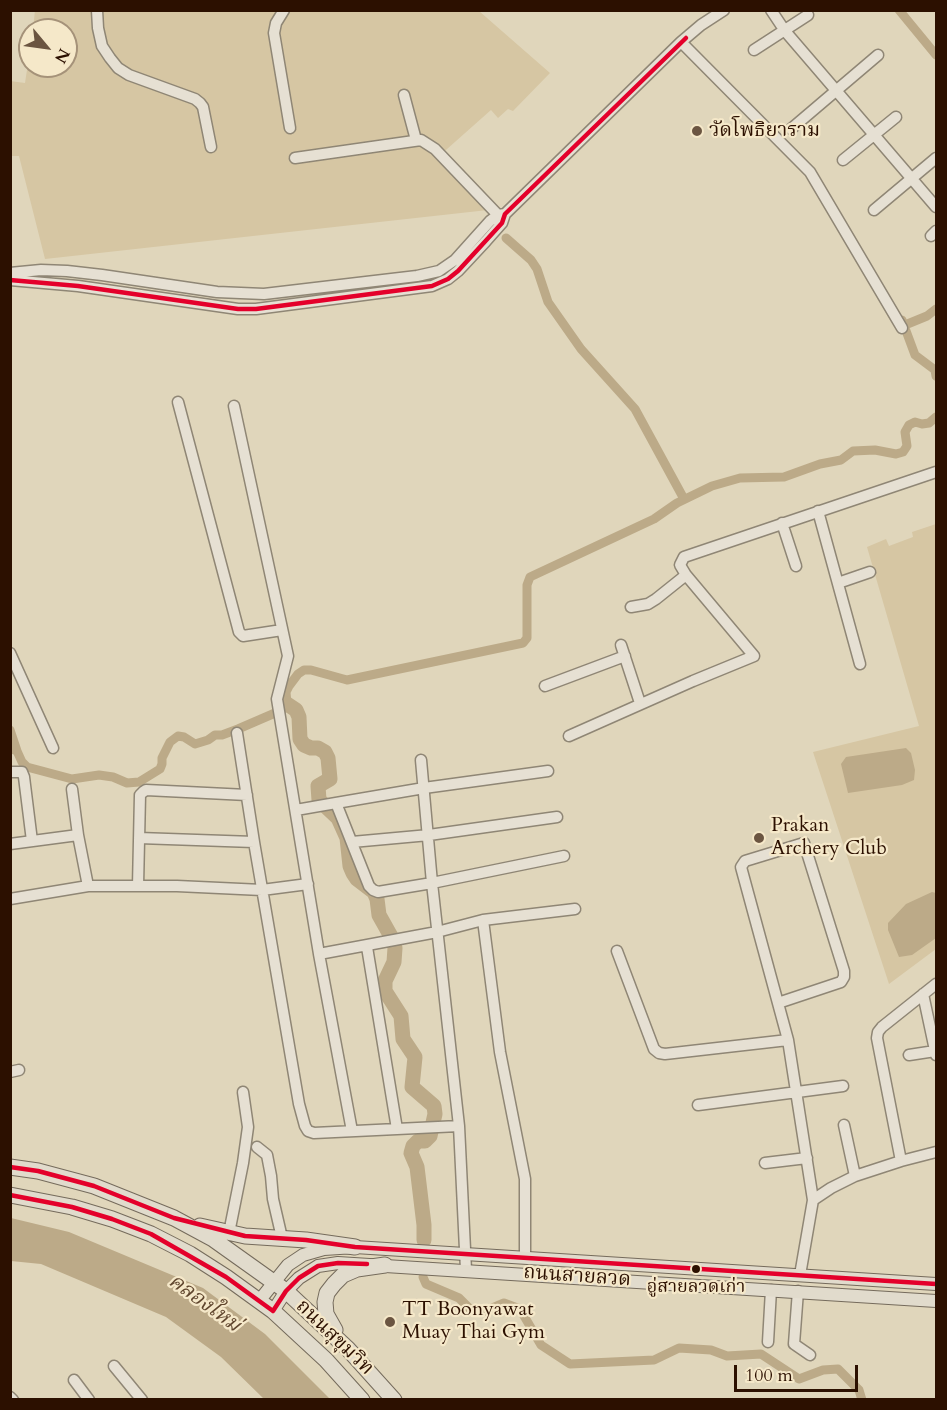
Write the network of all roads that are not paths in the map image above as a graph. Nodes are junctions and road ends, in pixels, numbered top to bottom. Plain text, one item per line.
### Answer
1 (97, 10) edge
2 (284, 10) edge
3 (724, 10) edge
4 (771, 10) edge
5 (808, 15) dead end
6 (785, 31) junction
7 (681, 42) junction
8 (754, 50) dead end
9 (878, 55) dead end
10 (838, 90) junction
11 (404, 95) dead end
12 (896, 117) dead end
13 (290, 128) dead end
14 (790, 129) dead end
15 (875, 134) junction
16 (416, 140) junction
17 (212, 147) dead end
18 (295, 158) dead end
19 (936, 158) edge
20 (843, 160) dead end
21 (912, 179) junction
22 (936, 207) edge
23 (874, 210) dead end
24 (502, 215) junction
25 (10, 273) edge
26 (10, 280) edge
27 (902, 328) dead end
28 (178, 402) dead end
29 (234, 406) dead end
30 (936, 472) edge
31 (818, 511) junction
32 (782, 523) junction
33 (796, 566) dead end
34 (870, 572) dead end
35 (686, 575) junction
36 (838, 583) junction
37 (631, 607) dead end
38 (282, 630) junction
39 (10, 653) edge
40 (860, 664) dead end
41 (15, 677) edge
42 (545, 686) dead end
43 (640, 704) junction
44 (237, 733) dead end
45 (569, 735) dead end
46 (53, 748) dead end
47 (421, 760) dead end
48 (548, 771) dead end
49 (10, 772) edge
50 (424, 788) junction
51 (72, 789) dead end
52 (247, 795) junction
53 (336, 803) junction
54 (296, 810) junction
55 (557, 817) dead end
56 (78, 835) junction
57 (429, 835) junction
58 (139, 838) junction
59 (32, 841) junction
60 (254, 842) junction
61 (352, 842) junction
62 (10, 844) edge
63 (564, 856) dead end
64 (432, 883) junction
65 (308, 884) junction
66 (88, 886) junction
67 (138, 886) junction
68 (262, 890) junction
69 (10, 899) edge
70 (575, 909) dead end
71 (483, 920) junction
72 (437, 932) junction
73 (367, 947) junction
74 (617, 951) dead end
75 (319, 954) junction
76 (936, 984) edge
77 (923, 994) junction
78 (778, 1004) junction
79 (788, 1040) junction
80 (936, 1053) edge
81 (909, 1055) dead end
82 (843, 1086) dead end
83 (243, 1092) dead end
84 (797, 1093) junction
85 (698, 1105) dead end
86 (844, 1125) dead end
87 (459, 1126) junction
88 (397, 1130) junction
89 (352, 1131) junction
90 (257, 1147) dead end
91 (936, 1152) edge
92 (807, 1158) junction
93 (901, 1161) junction
94 (765, 1163) dead end
95 (10, 1167) edge
96 (855, 1176) junction
97 (10, 1195) edge
98 (813, 1200) junction
99 (174, 1218) junction
100 (229, 1233) junction
101 (282, 1238) junction
102 (355, 1247) junction
103 (466, 1254) junction
104 (525, 1257) junction
105 (386, 1265) junction
106 (466, 1270) junction
107 (800, 1275) junction
108 (273, 1282) junction
109 (936, 1284) edge
110 (771, 1290) junction
111 (286, 1291) junction
112 (798, 1292) junction
113 (260, 1301) junction
114 (936, 1301) edge
115 (273, 1311) junction
116 (768, 1342) dead end
117 (348, 1349) junction
118 (810, 1355) dead end
119 (114, 1366) dead end
120 (74, 1380) dead end
121 (89, 1400) edge
122 (142, 1400) edge
123 (362, 1400) edge
124 (394, 1400) edge

1 - 17 street
2 - 13 street
3 - 7 street
4 - 6 street
5 - 6 street
6 - 8 street
6 - 10 street
7 - 24 street
7 - 27 street
9 - 10 street
10 - 14 street
10 - 15 street
11 - 16 street
12 - 15 street
15 - 20 street
15 - 21 street
16 - 18 street
16 - 24 street
19 - 21 street
21 - 22 street
21 - 23 street
24 - 25 street
24 - 26 street
28 - 38 street
29 - 38 street
30 - 31 street
31 - 32 street
31 - 36 street
32 - 33 street
32 - 35 street
34 - 36 street
35 - 37 street
35 - 43 street
36 - 40 street
38 - 54 street
39 - 41 street
41 - 46 street
42 - 43 street
43 - 45 street
44 - 52 street
47 - 50 street
48 - 50 street
49 - 59 street
50 - 53 street
50 - 57 street
51 - 56 street
52 - 58 street
52 - 60 street
53 - 54 street
53 - 61 street
54 - 65 street
55 - 57 street
56 - 59 street
56 - 66 street
57 - 61 street
57 - 64 street
58 - 60 street
58 - 67 street
59 - 62 street
60 - 68 street
61 - 64 street
63 - 64 street
64 - 72 street
65 - 68 street
65 - 75 street
66 - 67 street
66 - 69 street
67 - 68 street
68 - 89 street
70 - 71 street
71 - 72 street
71 - 104 street
72 - 73 street
72 - 87 street
73 - 75 street
73 - 88 street
74 - 79 street
75 - 89 street
76 - 77 street
77 - 80 street
77 - 93 street
78 - 78 street
78 - 79 street
79 - 84 street
80 - 81 street
82 - 84 street
83 - 100 street
84 - 85 street
84 - 92 street
86 - 96 street
87 - 88 street
87 - 103 street
88 - 89 street
90 - 101 street
91 - 93 street
92 - 94 street
92 - 98 street
93 - 96 street
95 - 99 highway, ถนนสุขุมวิท
96 - 98 street
97 - 113 highway, ถนนสุขุมวิท
98 - 107 street
99 - 100 highway
99 - 108 highway, ถนนสุขุมวิท
100 - 101 highway
101 - 102 highway
102 - 103 main road, ถนนสายลวด
102 - 108 main road, ถนนสายลวด
103 - 104 main road, ถนนสายลวด
103 - 106 street
104 - 107 main road, ถนนสายลวด
105 - 106 main road, ถนนสายลวด
105 - 111 main road, ถนนสายลวด
105 - 117 highway
106 - 110 main road, ถนนสายลวด
107 - 109 main road, ถนนสายลวด
108 - 111 highway, ถนนสุขุมวิท
108 - 113 main road, ถนนสายลวด
110 - 112 main road, ถนนสายลวด
110 - 116 street
111 - 115 main road, ถนนสายลวด
111 - 117 highway, ถนนสุขุมวิท
112 - 114 main road, ถนนสายลวด
112 - 118 street
113 - 115 highway, ถนนสุขุมวิท
115 - 123 highway, ถนนสุขุมวิท
117 - 124 highway, ถนนสุขุมวิท
119 - 122 street
120 - 121 street

